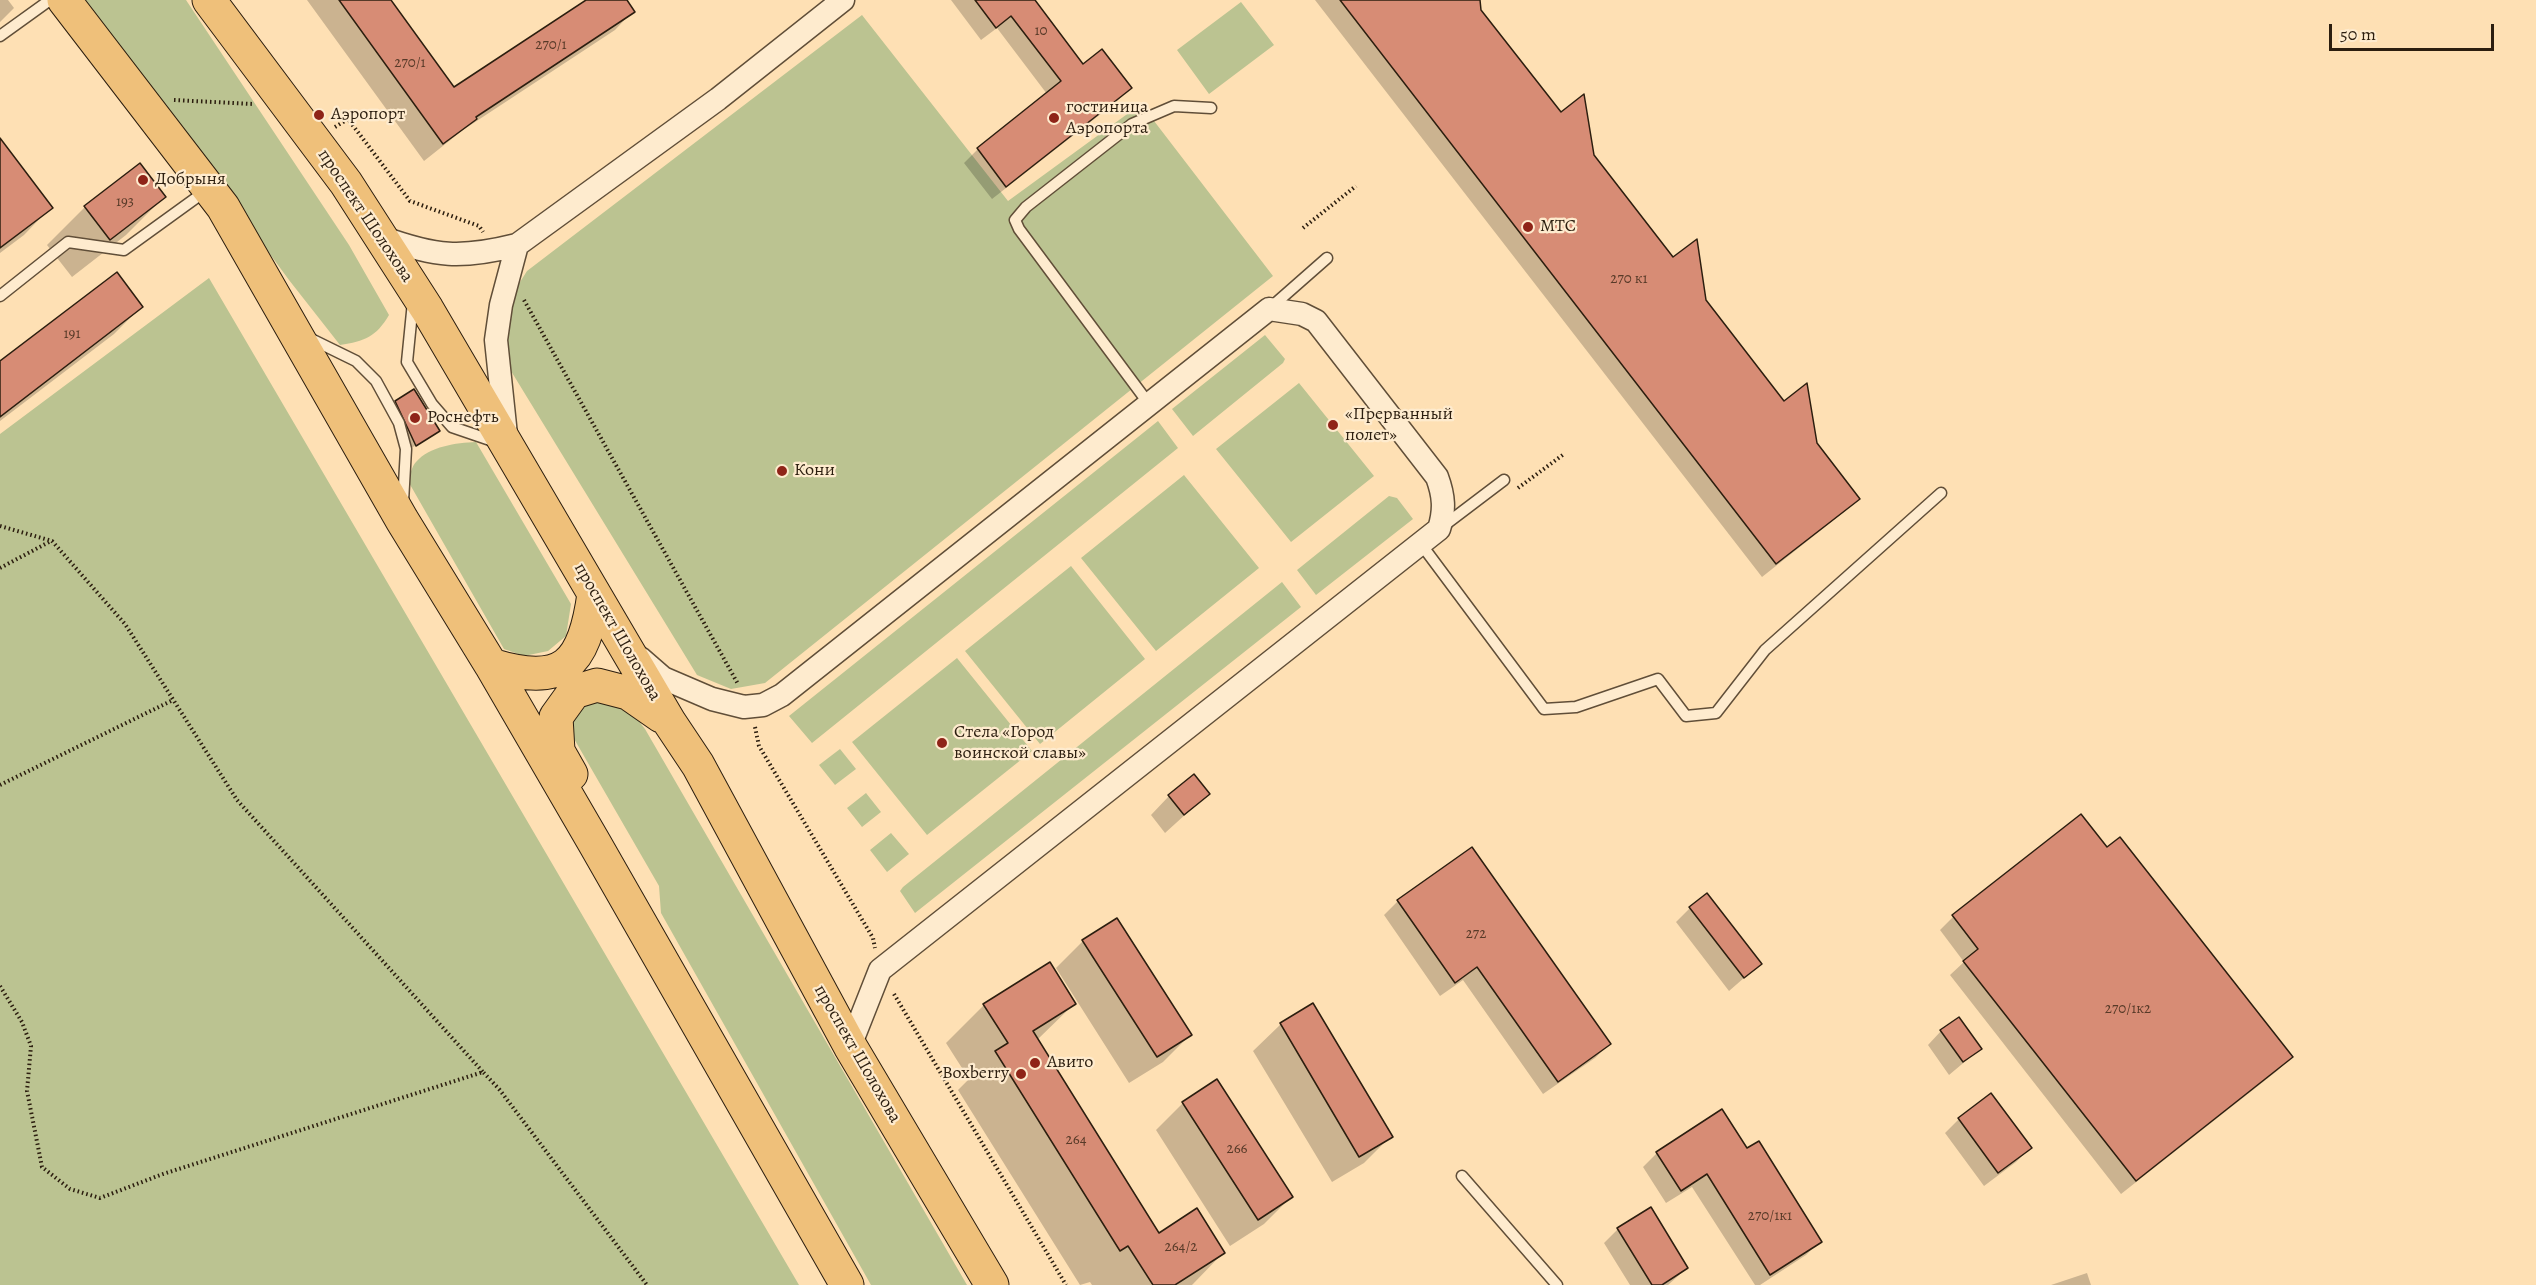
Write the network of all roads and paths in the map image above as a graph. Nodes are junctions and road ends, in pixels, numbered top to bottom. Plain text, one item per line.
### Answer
1 (50, 0) edge
2 (64, 0) edge
3 (209, 0) edge
4 (843, 0) edge
5 (0, 36) edge
6 (140, 99) junction
7 (288, 106) junction
8 (1211, 108) dead end
9 (348, 119) dead end
10 (1356, 186) dead end
11 (209, 188) junction
12 (1303, 228) dead end
13 (381, 237) junction
14 (517, 245) junction
15 (494, 251) junction
16 (1327, 258) dead end
17 (509, 275) junction
18 (415, 290) junction
19 (0, 296) edge
20 (1269, 309) junction
21 (294, 331) junction
22 (1149, 404) junction
23 (507, 446) junction
24 (1564, 453) dead end
25 (1504, 480) dead end
26 (1512, 492) dead end
27 (1941, 493) dead end
28 (402, 520) junction
29 (0, 526) edge
30 (1439, 529) junction
31 (52, 541) junction
32 (1421, 544) junction
33 (0, 568) edge
34 (594, 594) junction
35 (626, 646) junction
36 (490, 665) junction
37 (173, 700) junction
38 (751, 706) junction
39 (670, 723) junction
40 (0, 785) edge
41 (595, 844) junction
42 (880, 970) junction
43 (0, 986) edge
44 (850, 1046) junction
45 (483, 1072) junction
46 (1462, 1176) dead end
47 (647, 1285) edge
48 (847, 1285) edge
49 (992, 1285) edge
50 (1066, 1285) edge
51 (1557, 1285) edge

1 - 5 lane
2 - 6 main road
3 - 7 main road, проспект Шолохова
4 - 14 street
6 - 7 path
6 - 11 main road
7 - 13 main road, проспект Шолохова
8 - 22 lane
9 - 15 path
10 - 12 path
11 - 19 lane
11 - 21 main road
13 - 15 street
13 - 18 main road, проспект Шолохова
14 - 15 street
14 - 17 street
16 - 20 lane
17 - 23 street
17 - 38 path
18 - 23 main road, проспект Шолохова
18 - 23 lane
20 - 22 street
20 - 30 street
21 - 28 main road
21 - 28 lane
22 - 38 street
23 - 34 main road, проспект Шолохова
24 - 26 path
25 - 30 lane
27 - 32 lane
28 - 36 main road
29 - 31 path
30 - 32 street
31 - 33 path
31 - 37 path
32 - 42 street
34 - 35 main road, проспект Шолохова
34 - 36 main road
35 - 38 street
35 - 39 main road, проспект Шолохова
36 - 41 main road
37 - 40 path
37 - 45 path
38 - 42 path
39 - 41 main road
39 - 44 main road, проспект Шолохова
41 - 48 main road
42 - 44 street
42 - 50 path
43 - 45 path
44 - 49 main road, проспект Шолохова
45 - 47 path
46 - 51 lane

